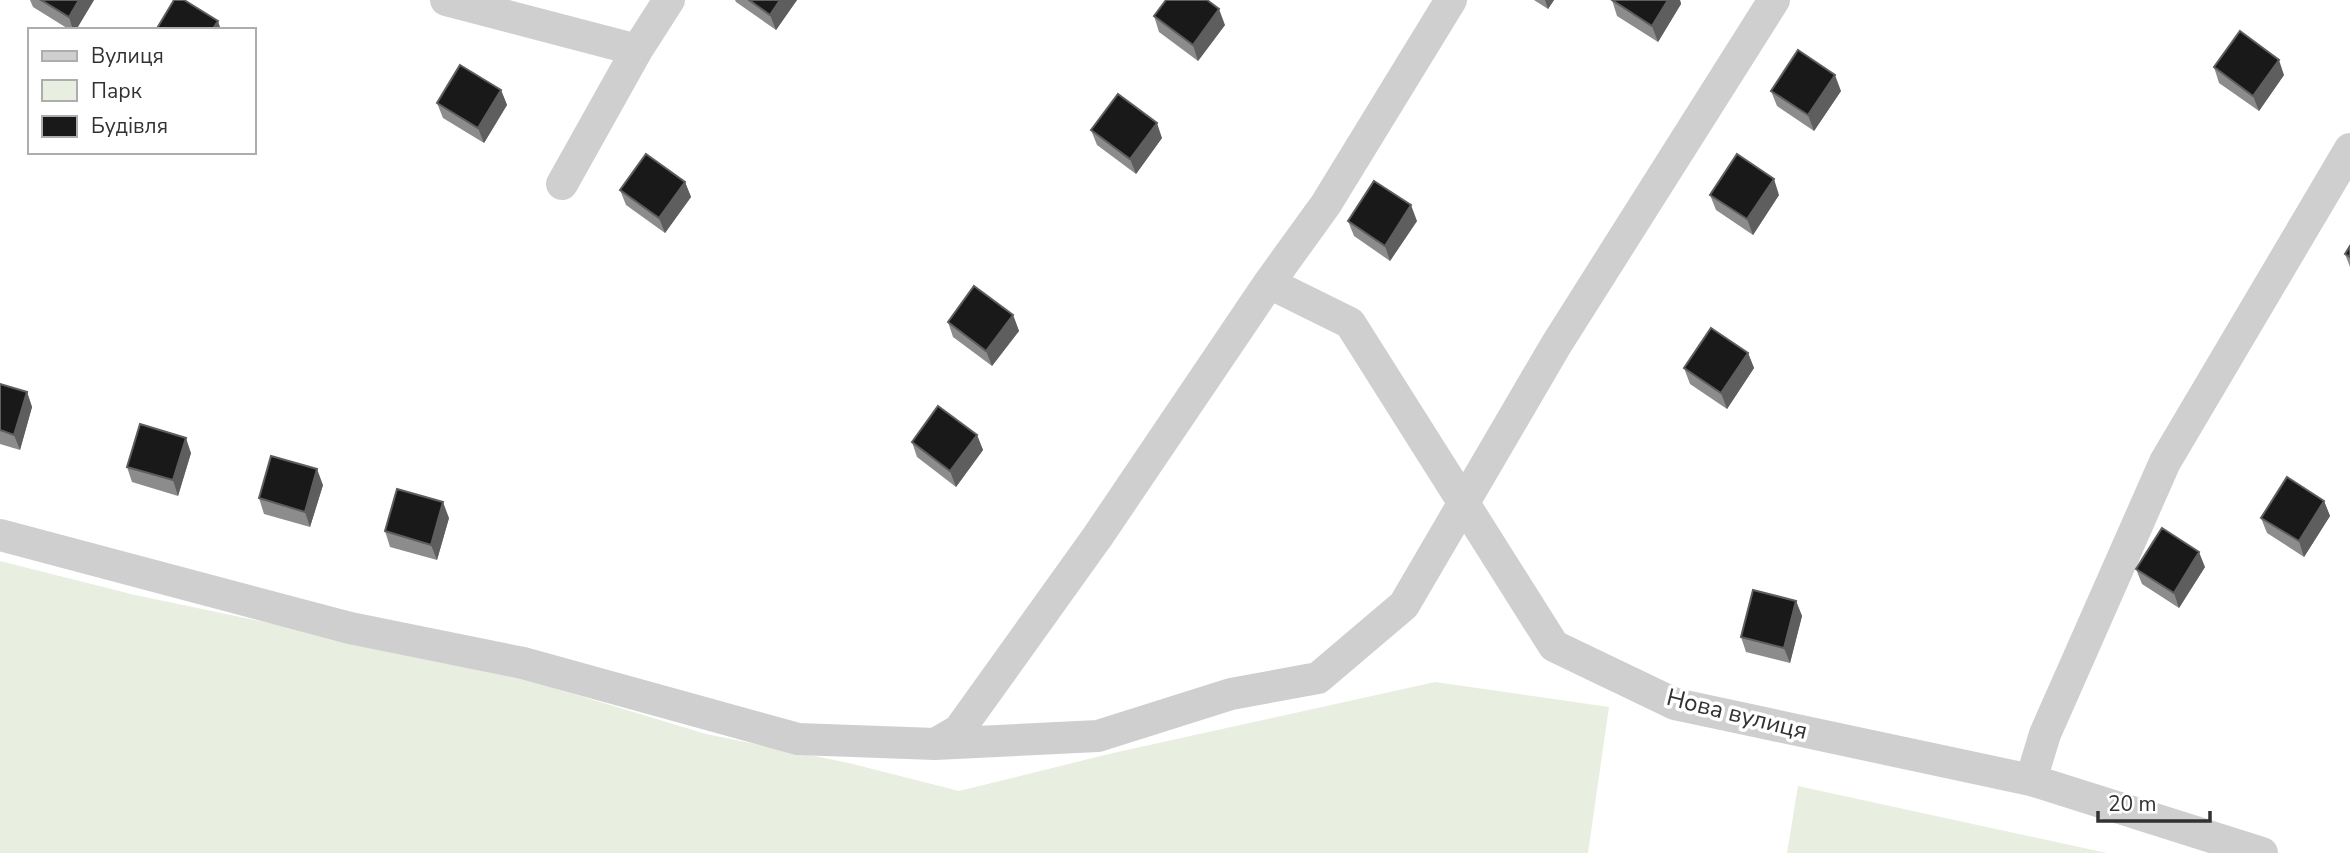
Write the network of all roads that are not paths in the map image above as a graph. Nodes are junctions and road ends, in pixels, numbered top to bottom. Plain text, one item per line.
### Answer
1 (446, 0) edge
2 (669, 0) edge
3 (1451, 0) edge
4 (1774, 0) edge
5 (637, 50) junction
6 (2350, 149) edge
7 (562, 184) dead end
8 (1269, 283) junction
9 (1464, 503) junction
10 (0, 535) edge
11 (935, 744) junction
12 (2031, 780) junction
13 (2262, 853) edge

1 - 5 street
2 - 5 street
3 - 8 street
4 - 9 street
5 - 7 street
6 - 12 street
8 - 9 street, Нова вулиця
8 - 11 street
9 - 11 street
9 - 12 street, Нова вулиця
10 - 11 street
12 - 13 street, Нова вулиця

